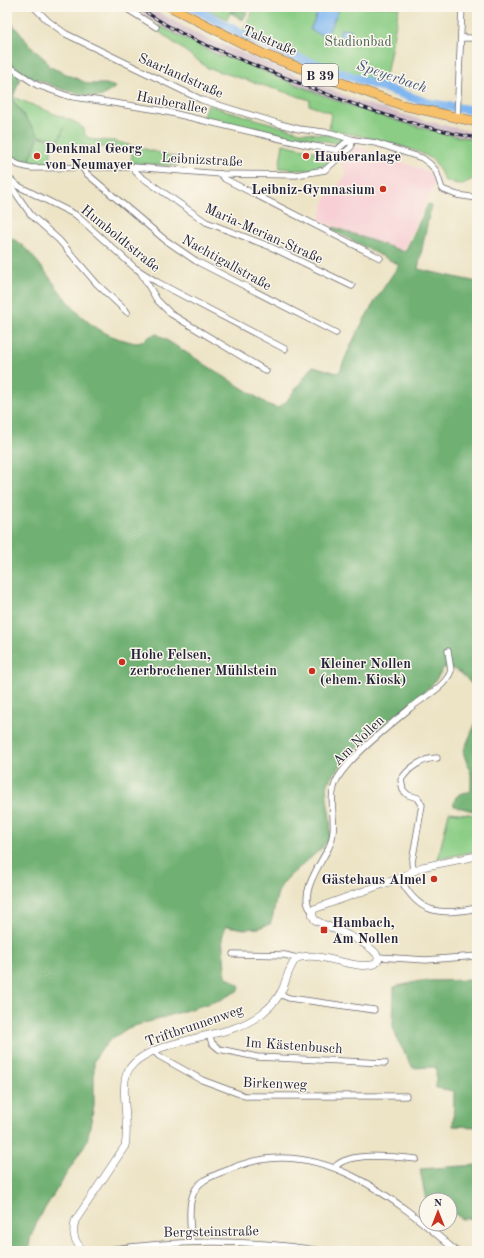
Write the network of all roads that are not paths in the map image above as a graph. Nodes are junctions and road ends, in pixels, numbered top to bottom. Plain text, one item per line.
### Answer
1 (34, 7) edge
2 (124, 7) edge
3 (171, 7) edge
4 (462, 7) edge
5 (156, 27) dead end
6 (461, 38) junction
7 (477, 38) edge
8 (7, 65) edge
9 (457, 112) junction
10 (477, 122) edge
11 (353, 141) junction
12 (338, 150) junction
13 (343, 154) junction
14 (7, 159) edge
15 (82, 167) junction
16 (134, 167) junction
17 (221, 174) junction
18 (9, 179) edge
19 (477, 198) edge
20 (380, 258) dead end
21 (141, 272) junction
22 (352, 286) dead end
23 (127, 312) dead end
24 (336, 333) dead end
25 (285, 349) dead end
26 (266, 371) dead end
27 (448, 651) dead end
28 (437, 758) dead end
29 (477, 856) edge
30 (413, 872) junction
31 (400, 878) junction
32 (477, 908) edge
33 (312, 911) junction
34 (234, 954) dead end
35 (477, 956) edge
36 (378, 957) junction
37 (297, 958) junction
38 (279, 994) junction
39 (374, 1010) dead end
40 (209, 1035) junction
41 (154, 1051) junction
42 (385, 1063) dead end
43 (406, 1096) dead end
44 (416, 1159) dead end
45 (334, 1167) junction
46 (191, 1242) junction
47 (84, 1251) edge
48 (99, 1251) edge
49 (322, 1251) edge
50 (456, 1251) edge

1 - 11 street, Saarlandstraße
2 - 5 street
3 - 9 main road, Talstraße / B 39
4 - 6 street
6 - 7 street
6 - 9 street
8 - 12 street, Hauberallee
9 - 10 main road, Talstraße / B 39
11 - 12 street
11 - 13 street, Leibnizstraße
11 - 19 street, Saarlandstraße
12 - 13 street
13 - 17 street, Leibnizstraße
14 - 15 street, Leibnizstraße
15 - 16 street, Leibnizstraße
15 - 24 street, Nachtigallstraße
16 - 17 street, Leibnizstraße
16 - 22 street, Maria-Merian-Straße
17 - 20 street
18 - 21 street, Humboldtstraße
18 - 23 street
21 - 25 street, Humboldtstraße
21 - 26 street
27 - 33 street, Am Nollen
28 - 30 street
29 - 30 street
30 - 31 street
31 - 32 street
31 - 33 street
33 - 36 street
34 - 37 street
35 - 36 street
36 - 37 street
37 - 38 street, Triftbrunnenweg
38 - 39 street
38 - 40 street, Triftbrunnenweg
40 - 41 street, Triftbrunnenweg
40 - 42 street, Im Kästenbusch
41 - 43 street, Birkenweg
41 - 47 street, Triftbrunnenweg
44 - 45 street
45 - 46 street
45 - 50 street
46 - 48 street, Bergsteinstraße
46 - 49 street, Bergsteinstraße

